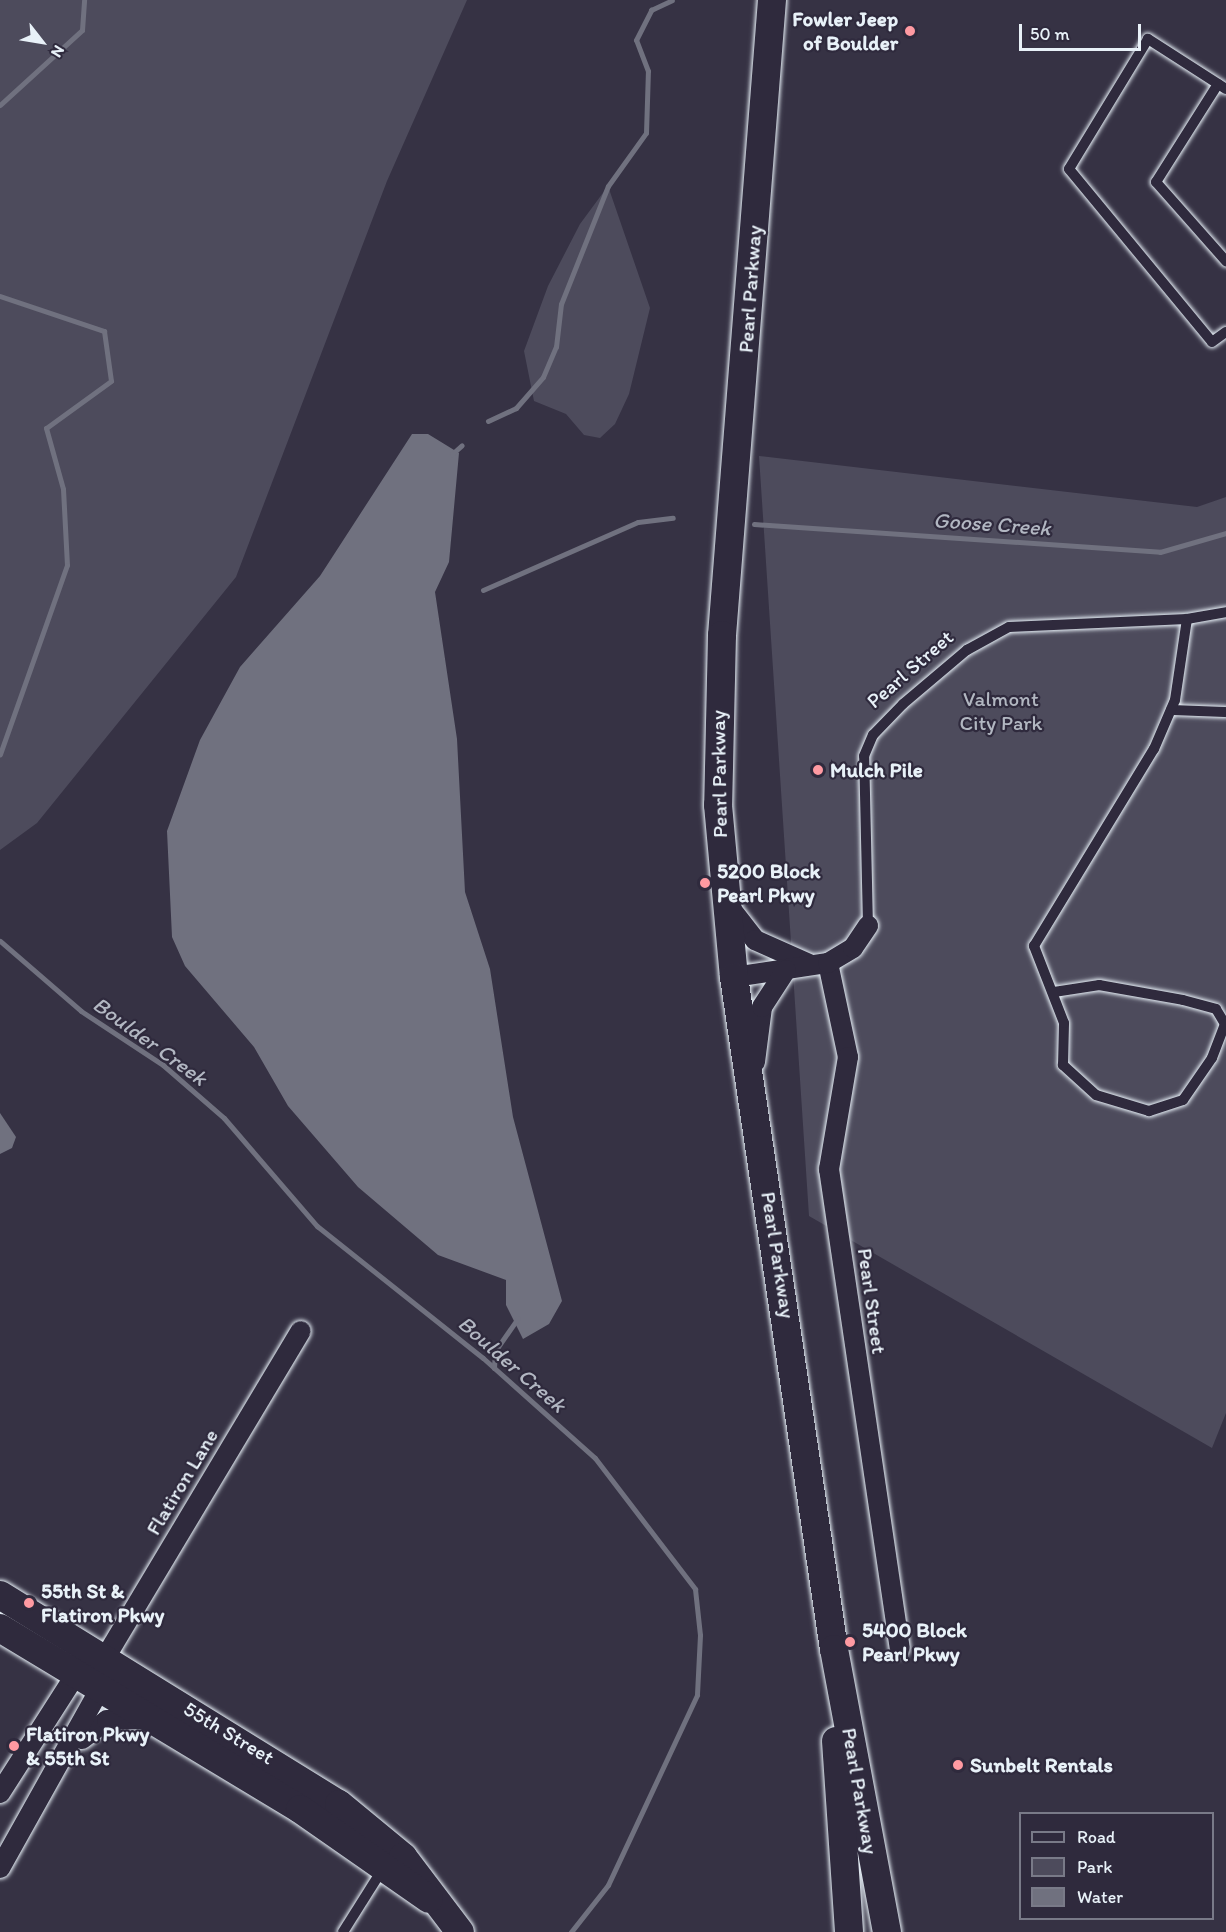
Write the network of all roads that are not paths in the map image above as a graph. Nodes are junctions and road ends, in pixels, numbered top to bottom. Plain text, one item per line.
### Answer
1 (772, 0) edge
2 (1222, 87) edge
3 (1226, 261) edge
4 (1226, 332) edge
5 (1226, 612) edge
6 (1187, 619) junction
7 (1171, 710) junction
8 (1226, 712) edge
9 (725, 897) junction
10 (868, 926) joint
11 (821, 964) junction
12 (786, 970) junction
13 (734, 977) junction
14 (1054, 992) junction
15 (752, 1092) junction
16 (301, 1331) dead end
17 (0, 1595) edge
18 (0, 1628) edge
19 (900, 1648) dead end
20 (834, 1649) junction
21 (105, 1658) junction
22 (74, 1672) junction
23 (104, 1690) junction
24 (155, 1720) junction
25 (61, 1765) junction
26 (0, 1793) edge
27 (0, 1868) edge
28 (381, 1870) junction
29 (432, 1902) junction
30 (343, 1932) edge
31 (460, 1932) edge
32 (849, 1932) edge
33 (887, 1932) edge

1 - 9 main road, Pearl Parkway
2 - 3 lane
2 - 4 lane
5 - 6 lane, Pearl Street
6 - 7 lane
6 - 10 lane, Pearl Street
7 - 8 lane
7 - 14 lane
9 - 11 street
9 - 13 main road, Pearl Parkway
10 - 11 street, Pearl Street
11 - 12 street, Pearl Street
11 - 19 street, Pearl Street
12 - 13 street, Pearl Street
12 - 15 street
13 - 15 main road, Pearl Parkway
14 - 14 lane
15 - 20 main road, Pearl Parkway
16 - 21 street, Flatiron Lane
17 - 21 main road, 55th Street
18 - 22 main road, 55th Street
20 - 32 main road, Pearl Parkway
20 - 33 main road, Pearl Parkway
21 - 22 street
21 - 23 street
21 - 29 main road, 55th Street
22 - 23 main road, 55th Street
22 - 26 street
23 - 24 main road, 55th Street
23 - 25 street
24 - 25 street
24 - 28 main road, 55th Street
25 - 27 street
28 - 29 main road, 55th Street
28 - 30 lane
29 - 31 main road, 55th Street

